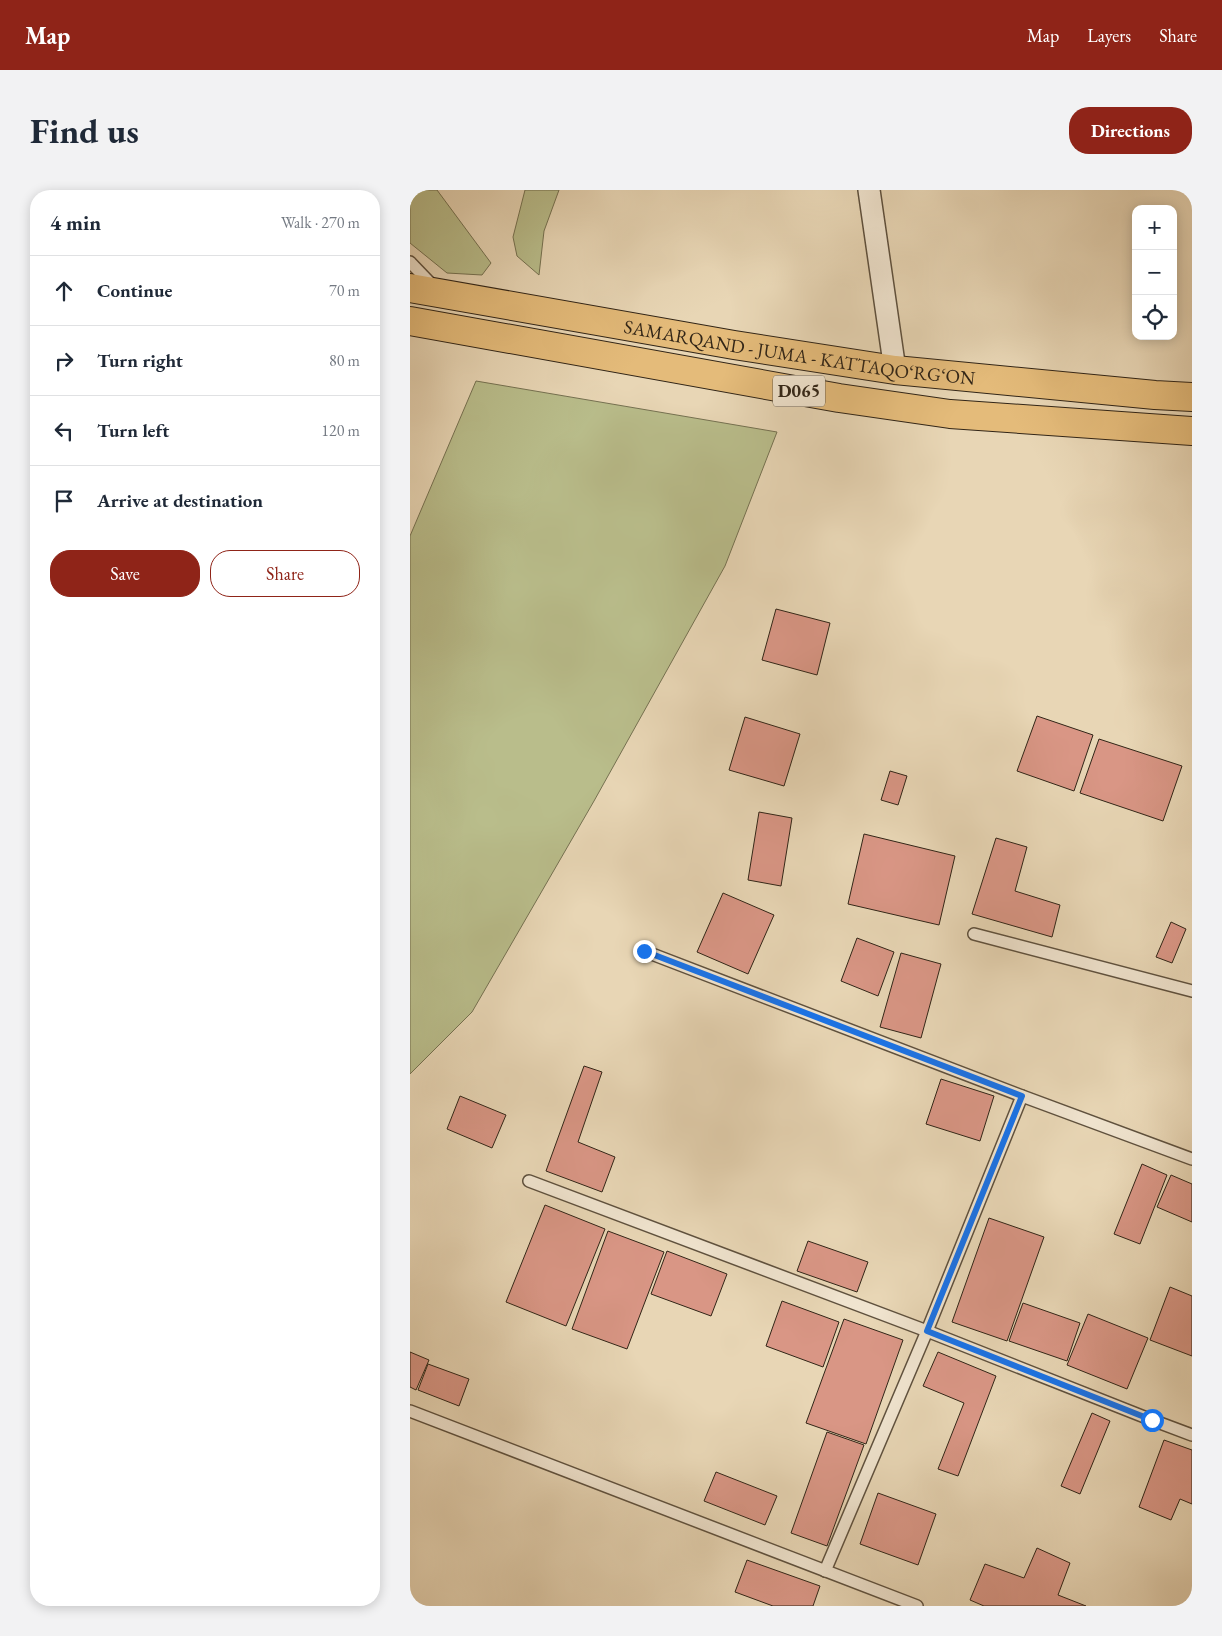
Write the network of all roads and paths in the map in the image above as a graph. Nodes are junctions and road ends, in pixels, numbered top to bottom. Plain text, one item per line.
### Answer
1 (869, 190) edge
2 (410, 262) edge
3 (410, 288) edge
4 (440, 294) junction
5 (410, 321) edge
6 (895, 370) junction
7 (1192, 397) edge
8 (1192, 430) edge
9 (974, 934) dead end
10 (644, 951) dead end
11 (1192, 991) edge
12 (1022, 1096) junction
13 (1192, 1159) edge
14 (529, 1181) dead end
15 (927, 1331) junction
16 (410, 1411) edge
17 (1192, 1435) edge
18 (825, 1571) junction
19 (917, 1606) edge

1 - 6 street
2 - 4 lane
3 - 4 main road, SAMARQAND - JUMA - KATTAQO‘RG‘ON / D065
4 - 6 main road, SAMARQAND - JUMA - KATTAQO‘RG‘ON / D065
5 - 8 main road, SAMARQAND - JUMA - KATTAQO‘RG‘ON / D065
6 - 7 main road, SAMARQAND - JUMA - KATTAQO‘RG‘ON / D065
9 - 11 lane
10 - 12 lane
12 - 13 lane
12 - 15 lane
14 - 15 lane
15 - 17 lane
15 - 18 lane
16 - 18 lane
18 - 19 lane

